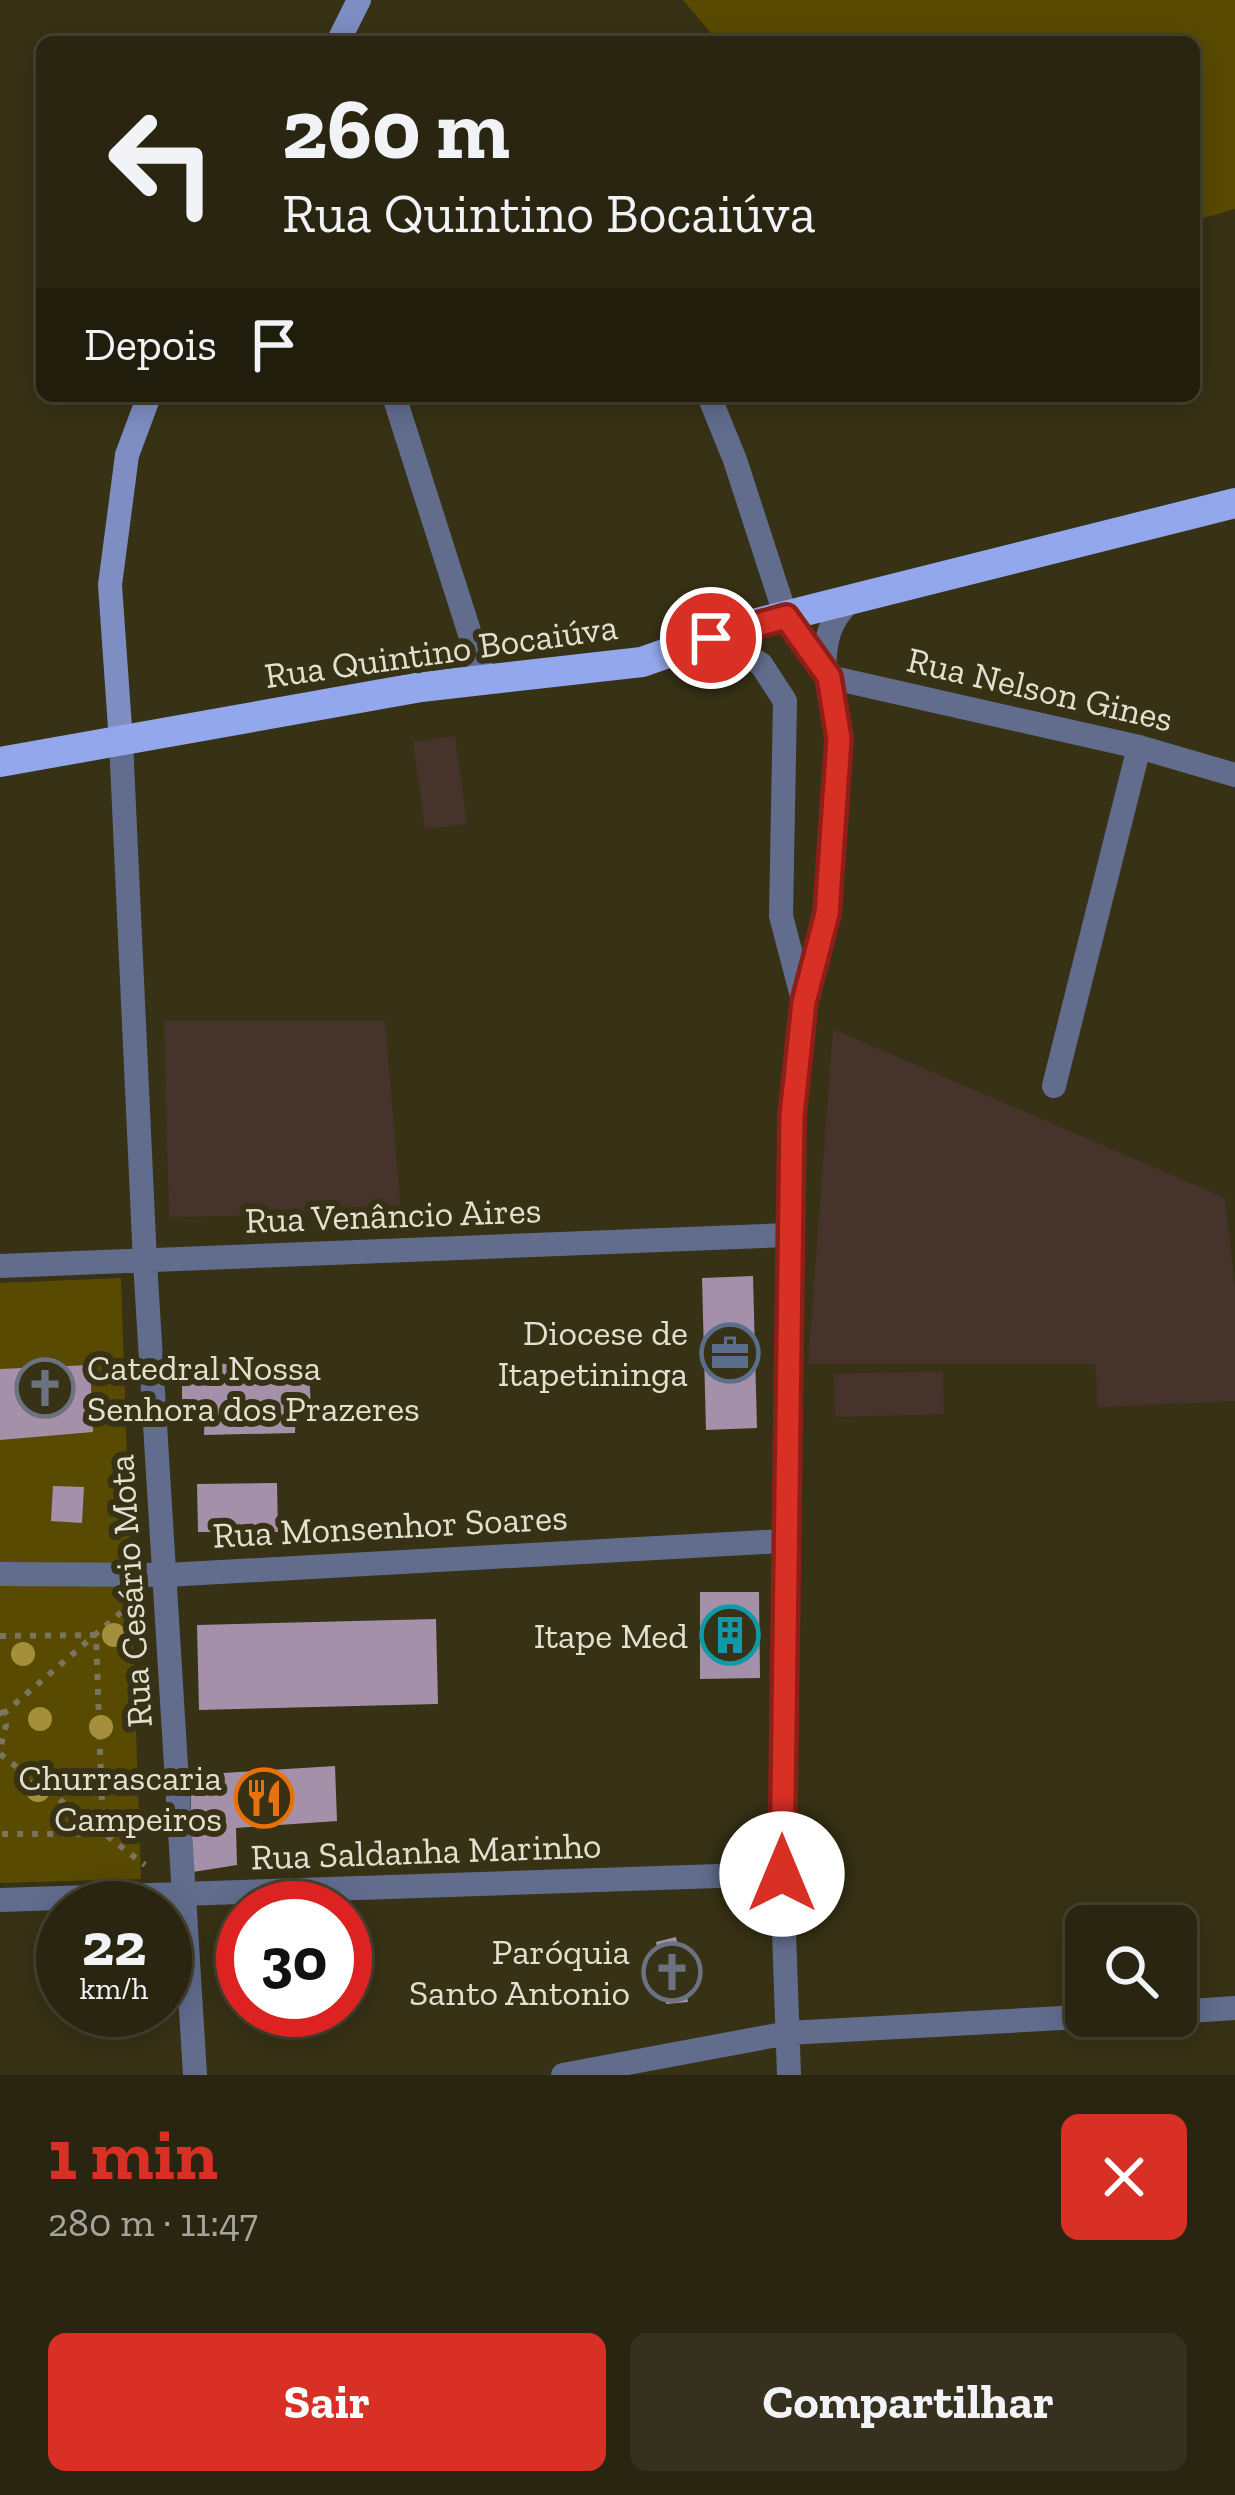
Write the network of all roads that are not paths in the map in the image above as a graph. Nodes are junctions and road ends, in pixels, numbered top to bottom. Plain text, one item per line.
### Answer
1 (358, 0) edge
2 (341, 36) edge
3 (147, 402) edge
4 (396, 402) edge
5 (711, 402) edge
6 (1235, 503) edge
7 (851, 600) junction
8 (786, 617) junction
9 (642, 662) junction
10 (826, 673) junction
11 (484, 678) junction
12 (121, 742) junction
13 (1139, 748) junction
14 (0, 762) edge
15 (1235, 775) edge
16 (804, 1002) junction
17 (1054, 1086) dead end
18 (790, 1235) junction
19 (145, 1262) junction
20 (0, 1266) edge
21 (784, 1540) junction
22 (0, 1574) edge
23 (166, 1574) junction
24 (782, 1874) junction
25 (183, 1881) edge
26 (192, 1896) edge
27 (36, 1899) edge
28 (0, 1900) edge
29 (1235, 2008) edge
30 (1197, 2011) edge
31 (1065, 2018) edge
32 (192, 2026) edge
33 (788, 2033) junction
34 (195, 2075) edge
35 (563, 2075) edge
36 (788, 2075) edge

1 - 2 main road
3 - 12 main road
4 - 11 street
5 - 8 street
6 - 7 main road, Rua Quintino Bocaiúva
7 - 8 main road, Rua Quintino Bocaiúva
7 - 10 street
8 - 9 main road, Rua Quintino Bocaiúva
8 - 10 street
9 - 11 main road, Rua Quintino Bocaiúva
9 - 16 street
10 - 13 street, Rua Nelson Gines
10 - 16 street
11 - 12 main road, Rua Quintino Bocaiúva
12 - 14 main road, Rua Quintino Bocaiúva
12 - 19 street, Rua Cesário Mota
13 - 15 street, Rua Nelson Gines
13 - 17 street
16 - 18 street
18 - 19 street, Rua Venâncio Aires
18 - 21 street
19 - 20 street, Rua Venâncio Aires
19 - 23 street, Rua Cesário Mota
21 - 23 street, Rua Monsenhor Soares
21 - 24 street
22 - 23 street, Rua Monsenhor Soares
23 - 25 street, Rua Cesário Mota
24 - 26 street, Rua Saldanha Marinho
24 - 33 street
27 - 28 street, Rua Saldanha Marinho
29 - 30 street
31 - 33 street
32 - 34 street, Rua Cesário Mota
33 - 35 street
33 - 36 street

